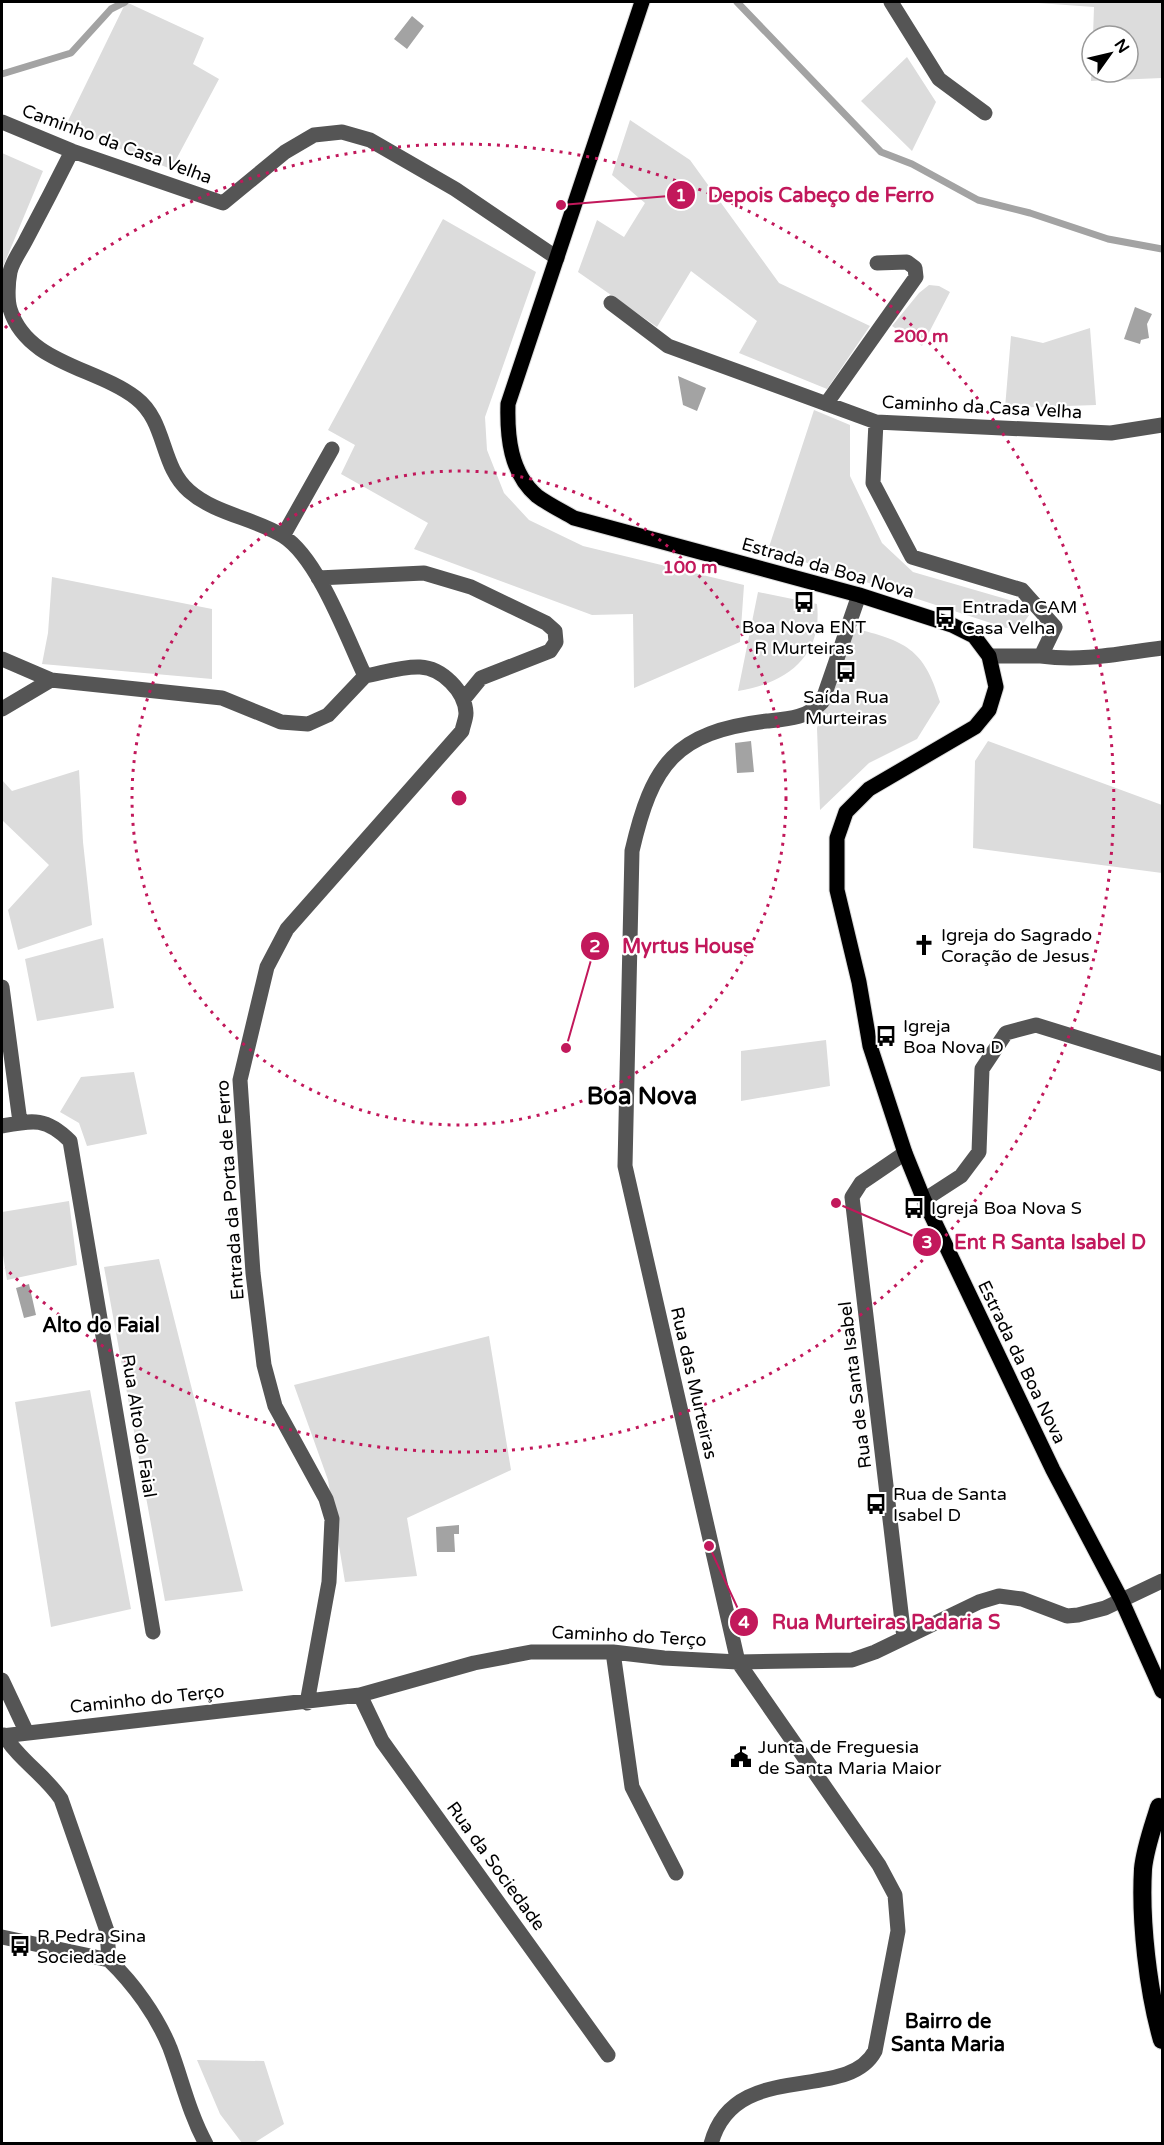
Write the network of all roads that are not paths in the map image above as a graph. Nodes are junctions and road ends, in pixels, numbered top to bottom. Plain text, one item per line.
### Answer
1 (642, 2) edge
2 (891, 2) edge
3 (986, 113) dead end
4 (2, 122) edge
5 (72, 151) junction
6 (557, 258) junction
7 (877, 263) dead end
8 (611, 303) dead end
9 (826, 404) junction
10 (876, 422) junction
11 (1162, 425) edge
12 (332, 449) dead end
13 (283, 536) junction
14 (318, 578) junction
15 (859, 596) junction
16 (1162, 648) edge
17 (989, 656) junction
18 (1041, 656) junction
19 (2, 659) edge
20 (365, 676) junction
21 (51, 680) junction
22 (463, 700) junction
23 (2, 709) edge
24 (2, 987) edge
25 (1162, 1064) edge
26 (20, 1122) junction
27 (2, 1126) edge
28 (905, 1153) junction
29 (924, 1200) junction
30 (1162, 1581) edge
31 (1121, 1599) junction
32 (153, 1632) dead end
33 (904, 1638) junction
34 (613, 1652) junction
35 (738, 1662) junction
36 (2, 1680) edge
37 (1162, 1691) edge
38 (360, 1695) junction
39 (307, 1703) junction
40 (26, 1731) junction
41 (3, 1735) edge
42 (1161, 1801) edge
43 (1162, 1828) edge
44 (676, 1873) dead end
45 (2, 1936) edge
46 (109, 1960) junction
47 (1162, 2040) edge
48 (608, 2055) dead end
49 (206, 2144) edge
50 (711, 2144) edge

1 - 6 main road, Estrada da Boa Nova
2 - 3 street
4 - 5 street, Caminho da Casa Velha
5 - 6 street, Caminho da Casa Velha
5 - 13 street
6 - 15 main road, Estrada da Boa Nova
7 - 9 street
8 - 9 street, Caminho da Casa Velha
9 - 10 street, Caminho da Casa Velha
10 - 11 street, Caminho da Casa Velha
10 - 18 street
12 - 13 street
13 - 14 street
14 - 20 street
14 - 22 street
15 - 17 main road, Estrada da Boa Nova
15 - 35 street, Rua das Murteiras
16 - 18 street
17 - 18 street
17 - 28 main road, Estrada da Boa Nova
19 - 21 street
20 - 21 street
20 - 22 street
21 - 23 street
22 - 39 street, Entrada da Porta de Ferro
24 - 26 street
25 - 29 street
26 - 27 street, Rua Alto do Faial
26 - 32 street, Rua Alto do Faial
28 - 29 main road, Estrada da Boa Nova
28 - 33 street, Rua de Santa Isabel
29 - 31 main road, Estrada da Boa Nova
30 - 31 street, Caminho do Terço
31 - 33 street, Caminho do Terço
31 - 37 main road, Estrada da Boa Nova
33 - 35 street, Caminho do Terço
34 - 35 street, Caminho do Terço
34 - 38 street, Caminho do Terço
34 - 44 street
35 - 50 street, Rua das Murteiras
36 - 40 street
38 - 39 street, Caminho do Terço
38 - 48 street, Rua da Sociedade
39 - 40 street, Caminho do Terço
40 - 41 street, Caminho do Terço
41 - 46 street
42 - 43 main road
42 - 47 highway
45 - 46 street
46 - 49 street

